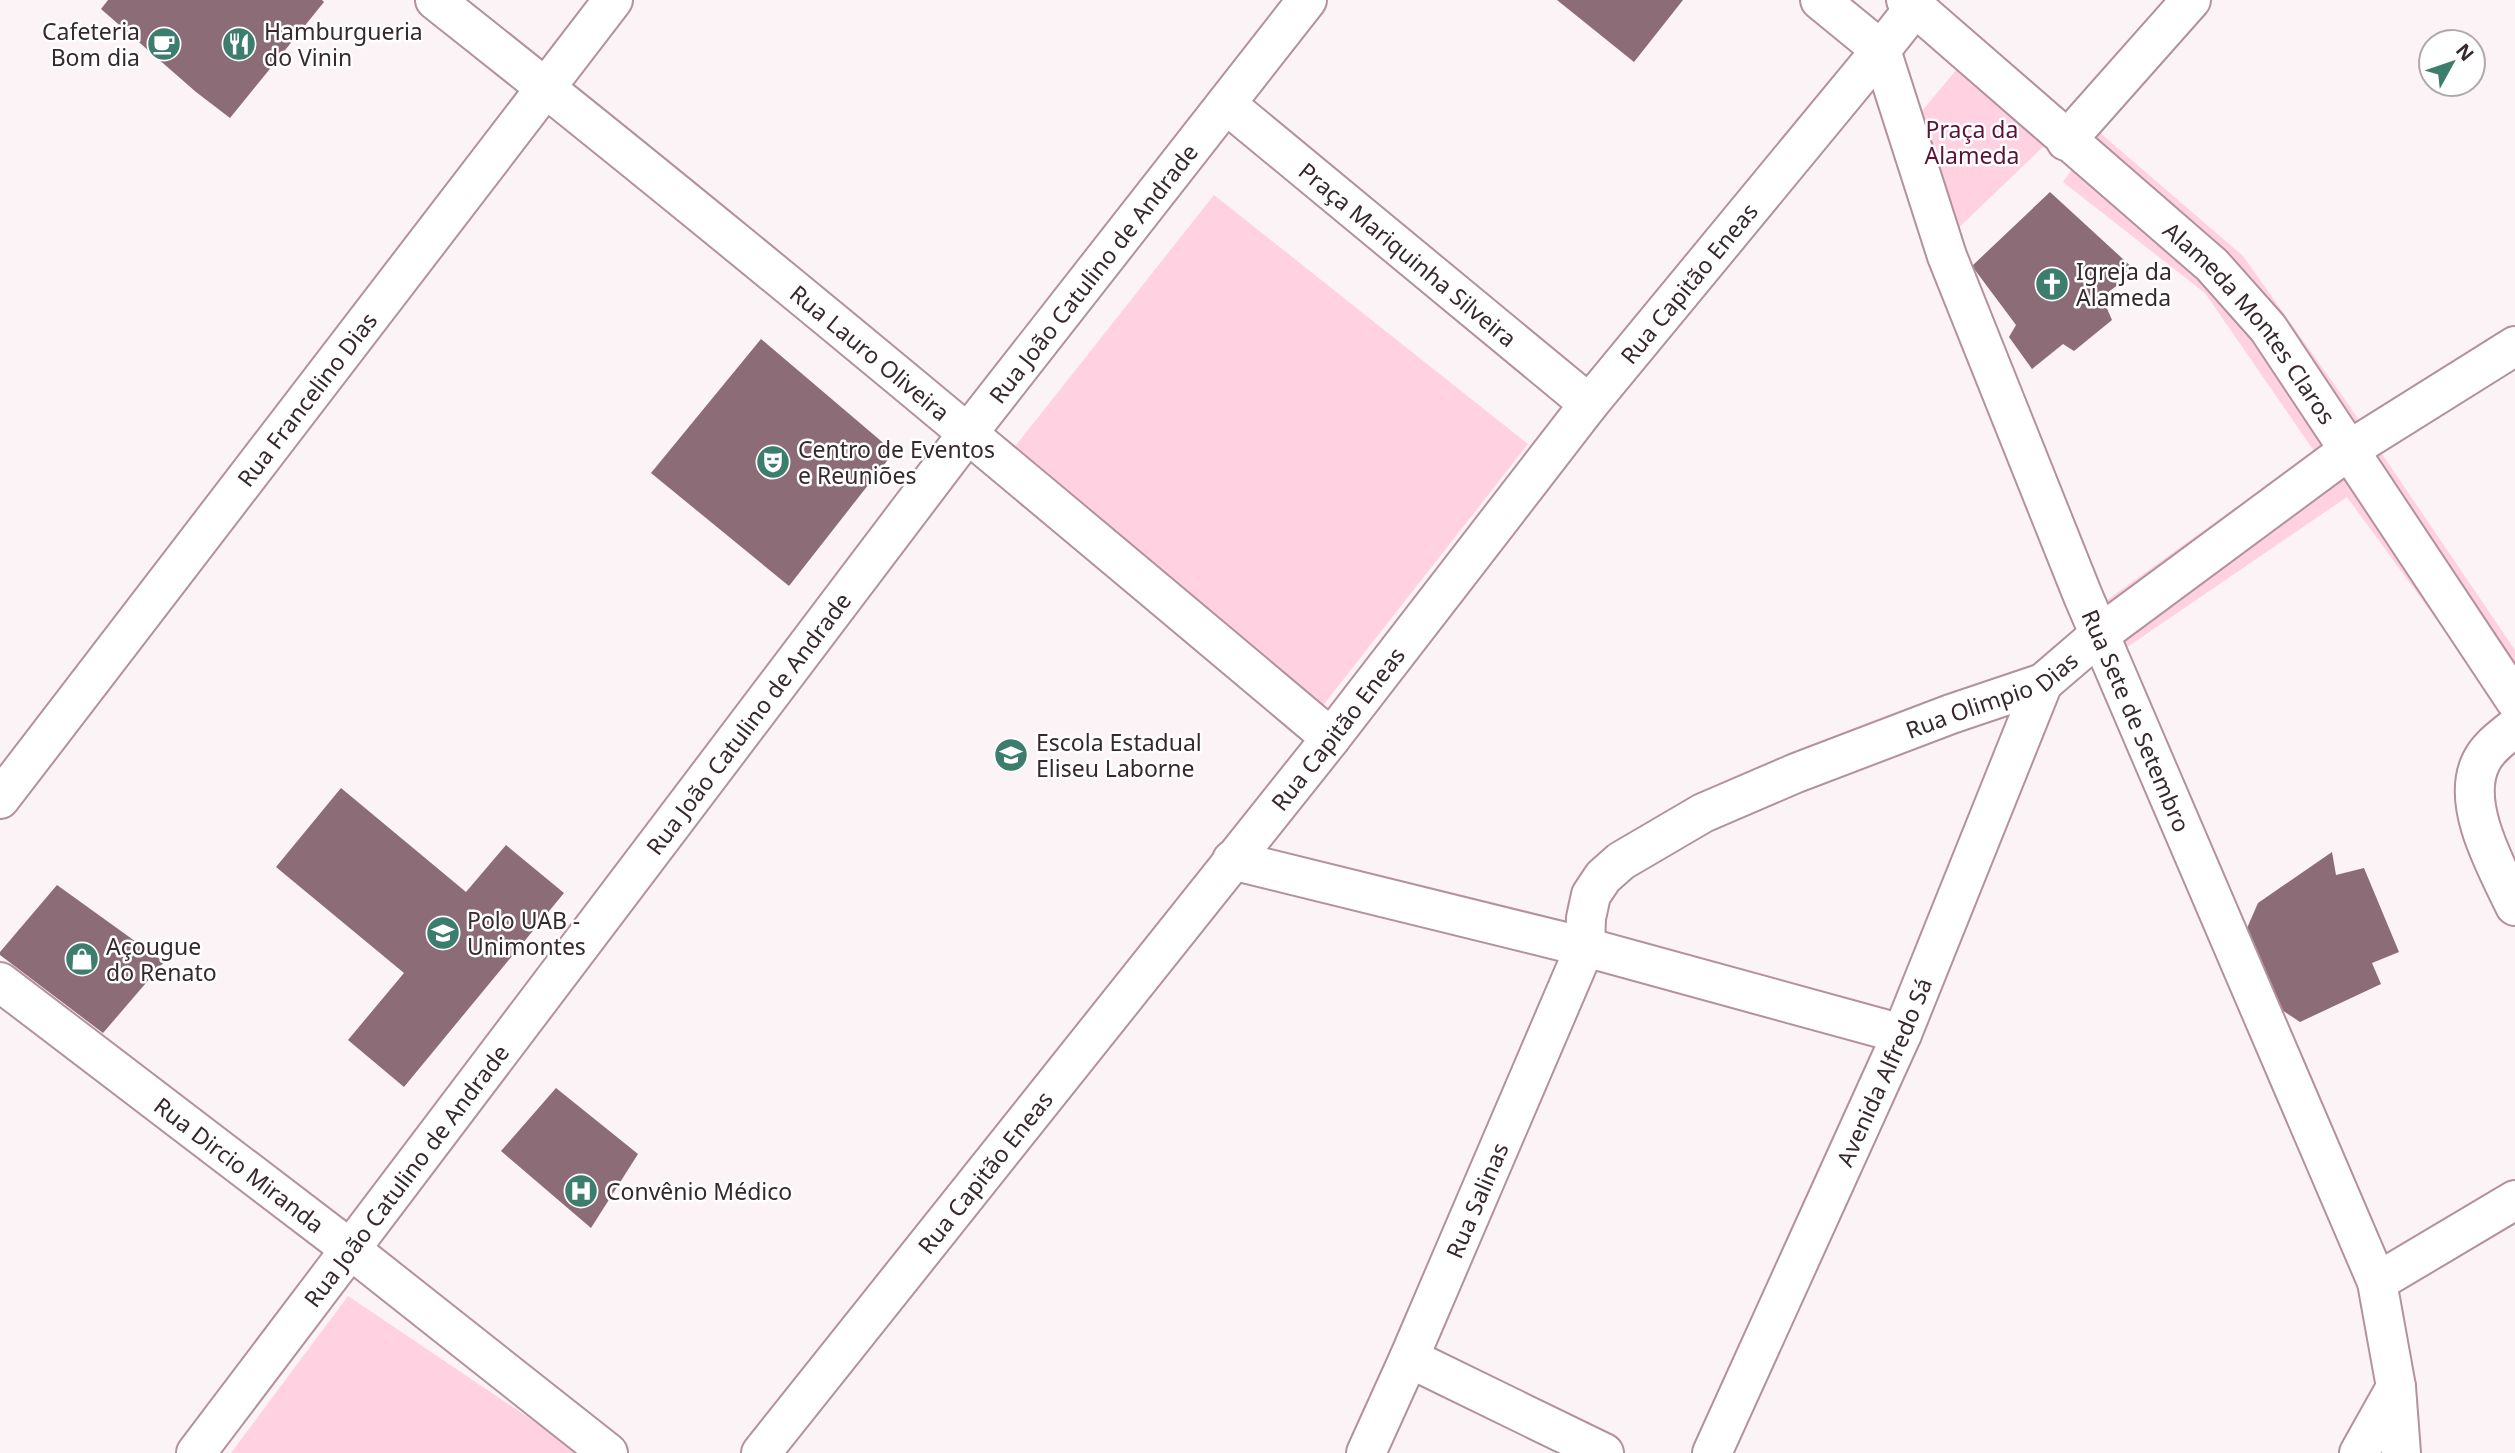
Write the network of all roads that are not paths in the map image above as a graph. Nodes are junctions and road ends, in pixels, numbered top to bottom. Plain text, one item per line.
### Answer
1 (435, 0) edge
2 (613, 0) edge
3 (1307, 0) edge
4 (1820, 0) edge
5 (2191, 0) edge
6 (1911, 4) edge
7 (1881, 50) junction
8 (546, 87) junction
9 (1226, 104) junction
10 (2066, 141) junction
11 (2515, 346) edge
12 (1589, 404) junction
13 (968, 433) junction
14 (2349, 450) junction
15 (2099, 635) junction
16 (2043, 683) junction
17 (2515, 699) edge
18 (2515, 727) edge
19 (1331, 738) junction
20 (0, 799) edge
21 (1232, 860) junction
22 (2515, 906) edge
23 (1585, 947) junction
24 (0, 982) edge
25 (1902, 1034) junction
26 (2515, 1200) edge
27 (350, 1249) junction
28 (2377, 1282) junction
29 (1409, 1358) junction
30 (2396, 1387) junction
31 (196, 1453) edge
32 (608, 1453) edge
33 (761, 1453) edge
34 (1366, 1453) edge
35 (1604, 1453) edge
36 (1712, 1453) edge
37 (2359, 1453) edge
38 (2401, 1453) edge

1 - 8 street, Rua Lauro Oliveira
2 - 8 street, Rua Francelino Dias
3 - 9 street, Rua João Catulino de Andrade
4 - 7 street
5 - 10 street
6 - 7 street, Rua Capitão Eneas
6 - 10 street, Alameda Montes Claros
7 - 12 street, Rua Capitão Eneas
7 - 15 street, Rua Sete de Setembro
8 - 13 street, Rua Lauro Oliveira
8 - 20 street, Rua Francelino Dias
9 - 12 street, Praça Mariquinha Silveira
9 - 13 street, Rua João Catulino de Andrade
10 - 14 street, Alameda Montes Claros
11 - 14 street, Rua Olimpio Dias
12 - 19 street, Rua Capitão Eneas
13 - 19 street, Rua Lauro Oliveira
13 - 27 street, Rua João Catulino de Andrade
14 - 15 street, Rua Olimpio Dias
14 - 17 street, Alameda Montes Claros
15 - 16 street, Rua Olimpio Dias
15 - 28 street, Rua Sete de Setembro
16 - 23 street, Rua Olimpio Dias
16 - 25 street, Avenida Alfredo Sá
18 - 22 street
19 - 21 street, Rua Capitão Eneas
21 - 23 street
21 - 33 street, Rua Capitão Eneas
23 - 25 street
23 - 29 street, Rua Salinas
24 - 27 street, Rua Dircio Miranda
25 - 36 street, Avenida Alfredo Sá
26 - 28 street
27 - 31 street, Rua João Catulino de Andrade
27 - 32 street, Rua Dircio Miranda
28 - 30 street, Rua Sete de Setembro
29 - 34 street, Rua Salinas
29 - 35 street
30 - 37 street
30 - 38 street, Rua Sete de Setembro

